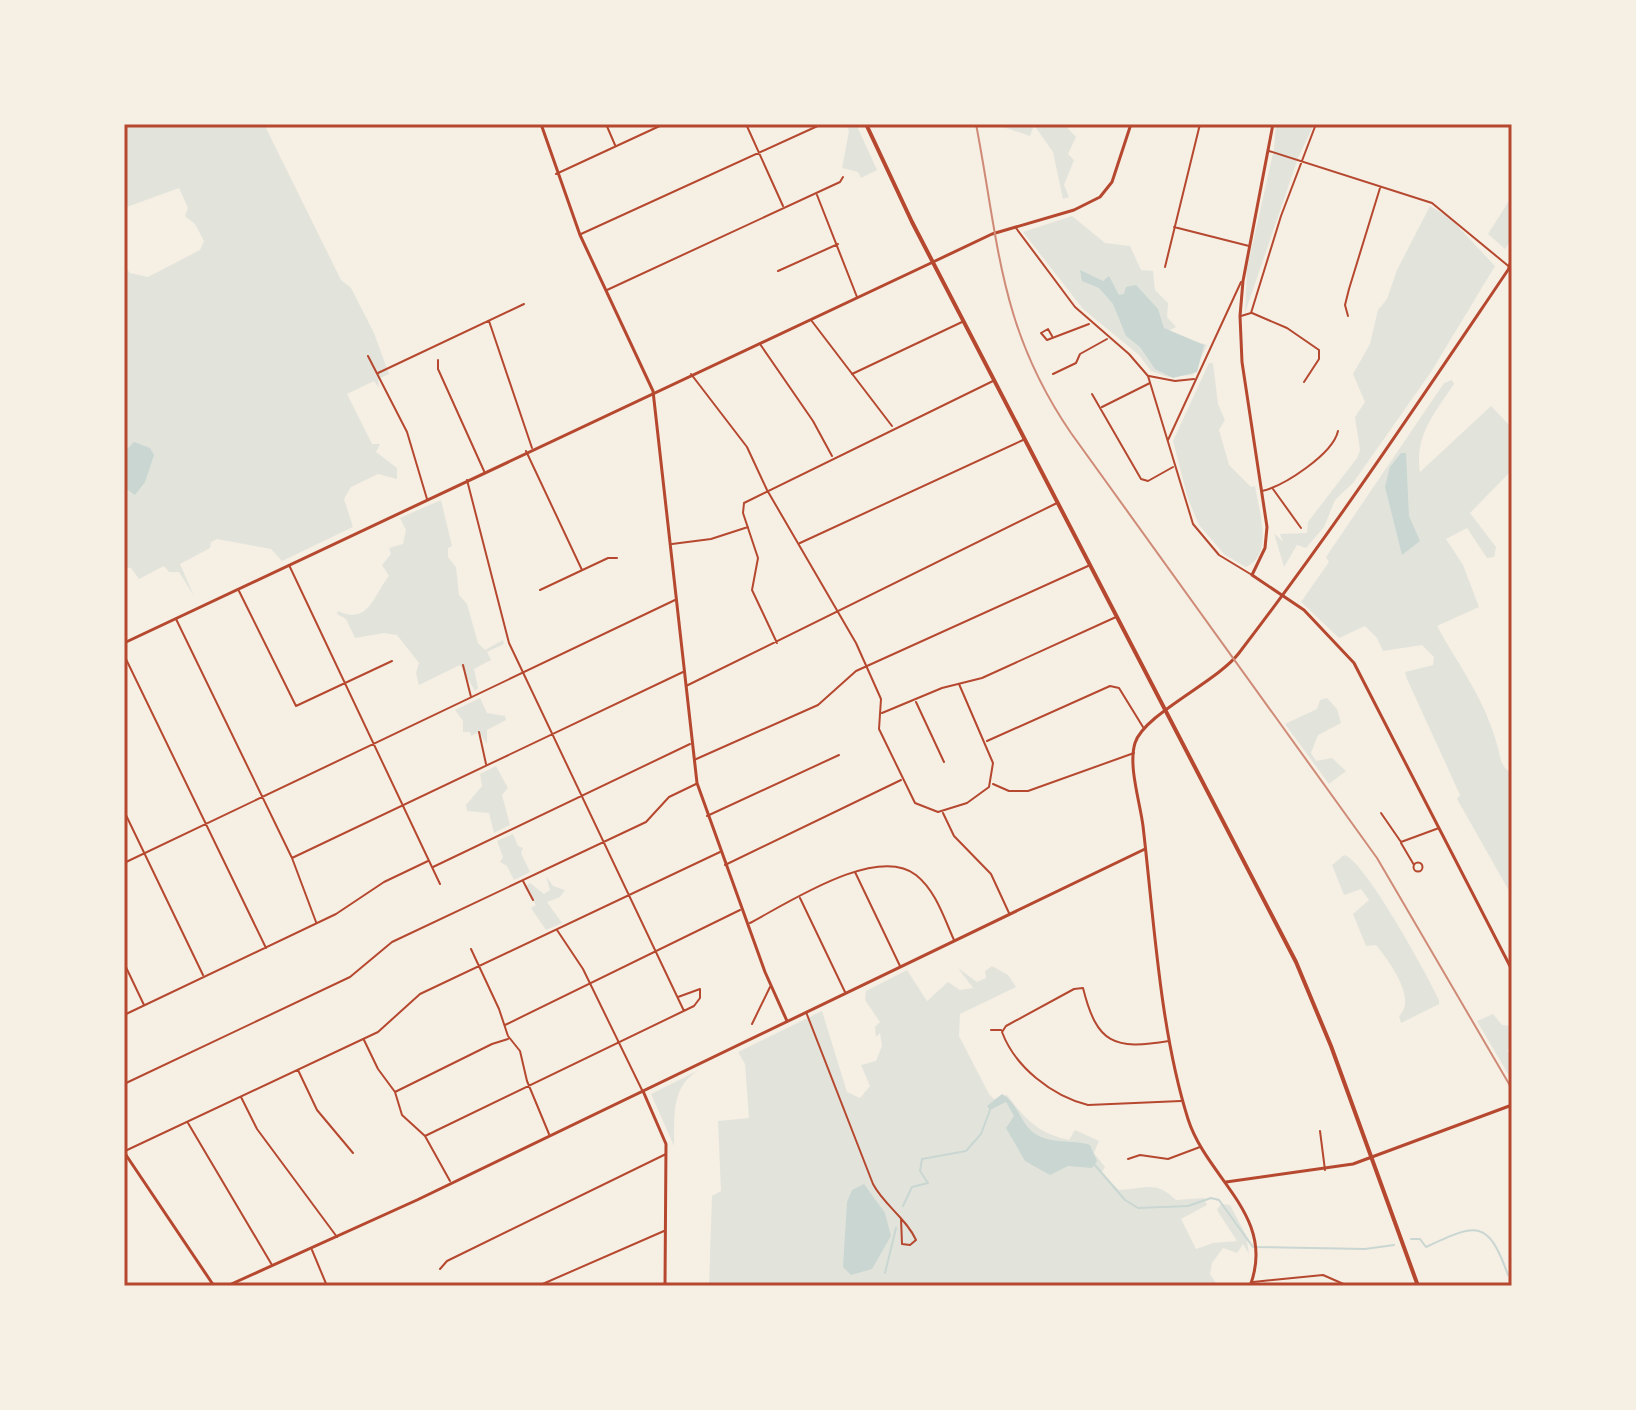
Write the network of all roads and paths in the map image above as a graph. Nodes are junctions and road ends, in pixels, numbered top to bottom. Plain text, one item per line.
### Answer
1 (541, 124) edge
2 (606, 124) edge
3 (664, 124) edge
4 (746, 124) edge
5 (822, 124) edge
6 (866, 124) edge
7 (1131, 124) edge
8 (1200, 124) edge
9 (1273, 124) edge
10 (1316, 124) edge
11 (616, 146) junction
12 (1268, 151) junction
13 (759, 153) junction
14 (1302, 161) junction
15 (556, 174) junction
16 (843, 177) dead end
17 (1380, 186) junction
18 (817, 193) junction
19 (784, 207) junction
20 (1015, 227) junction
21 (1174, 227) junction
22 (580, 235) junction
23 (839, 243) junction
24 (1250, 246) junction
25 (933, 262) junction
26 (1512, 266) edge
27 (1165, 267) dead end
28 (778, 271) dead end
29 (1243, 281) junction
30 (605, 290) junction
31 (858, 298) junction
32 (524, 304) dead end
33 (1251, 313) junction
34 (1240, 316) junction
35 (1348, 316) dead end
36 (811, 319) junction
37 (489, 321) junction
38 (963, 321) junction
39 (1090, 323) junction
40 (1052, 336) dead end
41 (1107, 338) junction
42 (760, 343) junction
43 (368, 356) dead end
44 (438, 360) dead end
45 (378, 373) junction
46 (691, 374) junction
47 (852, 374) junction
48 (1053, 374) dead end
49 (1148, 376) junction
50 (1195, 379) junction
51 (994, 381) junction
52 (1151, 382) junction
53 (1304, 382) dead end
54 (653, 391) junction
55 (1092, 394) dead end
56 (1100, 407) junction
57 (893, 427) junction
58 (1338, 431) dead end
59 (1024, 439) junction
60 (1168, 441) junction
61 (532, 448) junction
62 (526, 451) junction
63 (832, 457) junction
64 (1174, 467) junction
65 (484, 471) junction
66 (467, 480) junction
67 (1272, 488) junction
68 (767, 490) junction
69 (1261, 492) junction
70 (427, 499) junction
71 (1058, 503) junction
72 (748, 527) junction
73 (1301, 528) dead end
74 (671, 544) junction
75 (798, 544) junction
76 (617, 558) dead end
77 (289, 564) junction
78 (1090, 565) junction
79 (582, 570) junction
80 (1252, 575) junction
81 (238, 589) junction
82 (540, 590) dead end
83 (1284, 595) junction
84 (676, 599) junction
85 (837, 610) junction
86 (1117, 616) junction
87 (176, 618) junction
88 (124, 643) edge
89 (777, 643) junction
90 (124, 655) edge
91 (392, 661) dead end
92 (463, 665) dead end
93 (867, 667) junction
94 (684, 671) junction
95 (523, 672) junction
96 (345, 684) junction
97 (959, 684) junction
98 (685, 686) junction
99 (471, 697) junction
100 (915, 701) junction
101 (1166, 712) junction
102 (882, 713) junction
103 (1143, 728) junction
104 (479, 732) dead end
105 (552, 734) junction
106 (985, 742) junction
107 (374, 744) junction
108 (691, 744) junction
109 (1134, 753) junction
110 (839, 755) dead end
111 (693, 760) junction
112 (944, 762) dead end
113 (486, 766) junction
114 (902, 780) junction
115 (697, 783) junction
116 (991, 783) junction
117 (582, 796) junction
118 (262, 797) junction
119 (403, 805) junction
120 (124, 811) edge
121 (943, 812) junction
122 (1381, 813) dead end
123 (707, 816) junction
124 (206, 824) junction
125 (1440, 827) junction
126 (603, 842) junction
127 (1401, 842) junction
128 (1145, 849) junction
129 (720, 852) junction
130 (144, 853) junction
131 (292, 858) junction
132 (429, 860) junction
133 (124, 863) edge
134 (725, 865) junction
135 (1414, 865) dead end
136 (433, 867) junction
137 (855, 872) junction
138 (522, 880) junction
139 (440, 884) dead end
140 (629, 895) junction
141 (800, 898) junction
142 (533, 900) dead end
143 (742, 909) junction
144 (1010, 915) junction
145 (317, 923) junction
146 (747, 924) junction
147 (557, 929) junction
148 (955, 941) junction
149 (266, 948) junction
150 (471, 949) dead end
151 (655, 951) junction
152 (124, 963) edge
153 (480, 966) junction
154 (900, 967) junction
155 (1512, 970) edge
156 (204, 978) junction
157 (589, 982) junction
158 (771, 986) junction
159 (846, 993) junction
160 (677, 997) junction
161 (144, 1006) junction
162 (684, 1011) junction
163 (806, 1012) junction
164 (124, 1015) edge
165 (787, 1021) junction
166 (752, 1024) dead end
167 (505, 1025) junction
168 (991, 1030) dead end
169 (1002, 1030) junction
170 (363, 1038) junction
171 (509, 1039) junction
172 (1170, 1041) junction
173 (619, 1042) junction
174 (297, 1069) junction
175 (124, 1084) edge
176 (529, 1086) junction
177 (642, 1090) junction
178 (395, 1092) junction
179 (241, 1096) junction
180 (1183, 1101) junction
181 (1512, 1105) edge
182 (187, 1122) junction
183 (1320, 1131) dead end
184 (550, 1135) junction
185 (425, 1136) junction
186 (1200, 1147) junction
187 (124, 1152) edge
188 (353, 1153) dead end
189 (667, 1153) junction
190 (1372, 1158) junction
191 (1128, 1159) dead end
192 (1325, 1170) junction
193 (1226, 1182) junction
194 (451, 1183) junction
195 (901, 1218) junction
196 (666, 1231) junction
197 (337, 1237) junction
198 (312, 1248) junction
199 (272, 1266) junction
200 (440, 1269) dead end
201 (1251, 1284) edge
202 (214, 1286) edge
203 (227, 1286) edge
204 (327, 1286) edge
205 (538, 1286) edge
206 (665, 1286) edge
207 (1348, 1286) edge
208 (1418, 1286) edge

1 - 15 main road
2 - 11 street
3 - 11 street
4 - 13 street
5 - 13 street
6 - 25 main road
7 - 20 main road
8 - 21 street
9 - 12 main road
10 - 14 street
11 - 15 street
12 - 14 street
12 - 24 main road
13 - 19 street
13 - 22 street
14 - 17 street
14 - 33 street
15 - 22 main road
16 - 18 street
17 - 26 street
17 - 35 street
18 - 19 street
18 - 23 street
19 - 30 street
20 - 25 main road
20 - 39 street
21 - 24 street
21 - 27 street
22 - 30 main road
23 - 28 street
23 - 31 street
24 - 29 main road
25 - 31 main road
25 - 38 main road
26 - 83 main road
29 - 34 main road
29 - 50 street
30 - 54 main road
31 - 36 main road
32 - 37 street
33 - 34 street
33 - 53 street
34 - 69 main road
36 - 42 main road
36 - 47 street
37 - 45 street
37 - 61 street
38 - 47 street
38 - 51 main road
39 - 40 street
39 - 41 street
41 - 48 street
41 - 49 street
42 - 46 main road
42 - 63 street
43 - 45 street
44 - 65 street
45 - 70 street
46 - 54 main road
46 - 68 street
47 - 57 street
49 - 50 street
49 - 52 street
50 - 60 street
51 - 57 street
51 - 59 main road
52 - 56 street
52 - 60 street
54 - 61 main road
54 - 74 main road
55 - 56 street
56 - 64 street
57 - 63 street
58 - 67 street
59 - 71 main road
59 - 75 street
60 - 64 street
61 - 62 main road
62 - 65 main road
62 - 79 street
63 - 68 street
64 - 80 street
65 - 66 main road
66 - 70 main road
66 - 95 street
67 - 69 street
67 - 73 street
68 - 72 street
68 - 75 street
69 - 80 main road
70 - 77 main road
71 - 78 main road
71 - 85 street
72 - 74 street
72 - 89 street
74 - 84 main road
75 - 85 street
76 - 79 street
77 - 81 main road
77 - 96 street
78 - 86 main road
78 - 93 street
79 - 82 street
80 - 83 main road
81 - 87 main road
81 - 96 street
83 - 101 main road
83 - 125 main road
84 - 94 main road
84 - 95 street
85 - 89 street
85 - 93 street
86 - 97 street
86 - 101 main road
87 - 88 main road
87 - 118 street
89 - 98 street
90 - 124 street
91 - 96 street
92 - 99 street
93 - 102 street
93 - 111 street
94 - 98 main road
94 - 105 street
95 - 99 street
95 - 105 street
96 - 107 street
97 - 100 street
97 - 106 street
98 - 108 main road
99 - 107 street
100 - 102 street
100 - 112 street
101 - 103 main road
101 - 190 main road
102 - 114 street
103 - 106 street
103 - 109 main road
104 - 113 street
105 - 113 street
105 - 117 street
106 - 116 street
107 - 118 street
107 - 119 street
108 - 111 main road
108 - 117 street
109 - 116 street
109 - 128 main road
110 - 123 street
111 - 115 main road
113 - 119 street
114 - 121 street
114 - 134 street
115 - 123 main road
115 - 126 street
116 - 121 street
117 - 126 street
117 - 136 street
118 - 124 street
118 - 131 street
119 - 131 street
119 - 132 street
120 - 130 street
121 - 144 street
122 - 127 street
123 - 129 main road
124 - 130 street
124 - 149 street
125 - 127 street
125 - 155 main road
126 - 138 street
126 - 140 street
127 - 135 street
128 - 144 main road
128 - 172 main road
129 - 134 main road
129 - 140 street
130 - 133 street
130 - 156 street
131 - 145 street
132 - 136 street
132 - 145 street
134 - 143 main road
136 - 139 street
137 - 141 street
137 - 148 street
137 - 154 street
138 - 142 street
138 - 175 street
140 - 147 street
140 - 151 street
141 - 146 street
141 - 159 street
143 - 146 main road
143 - 151 street
144 - 148 main road
145 - 149 street
146 - 158 main road
147 - 153 street
147 - 157 street
148 - 154 main road
149 - 156 street
150 - 153 street
151 - 157 street
151 - 160 street
152 - 161 street
153 - 167 street
153 - 170 street
154 - 159 main road
156 - 161 street
157 - 167 street
157 - 173 street
158 - 165 main road
158 - 166 street
159 - 163 main road
160 - 162 street
160 - 162 street
161 - 164 street
162 - 173 street
163 - 165 main road
163 - 195 street
165 - 177 main road
167 - 171 street
168 - 169 street
169 - 172 street
169 - 180 street
170 - 174 street
170 - 178 street
171 - 176 street
171 - 178 street
172 - 180 main road
173 - 176 street
173 - 177 street
174 - 179 street
174 - 188 street
176 - 184 street
176 - 185 street
177 - 184 main road
177 - 189 main road
178 - 185 street
179 - 182 street
179 - 197 street
180 - 186 main road
181 - 190 main road
182 - 187 street
182 - 199 street
183 - 192 street
184 - 194 main road
185 - 194 street
186 - 191 street
186 - 193 main road
187 - 202 main road
189 - 196 main road
189 - 200 street
190 - 192 main road
190 - 208 main road
192 - 193 main road
193 - 201 main road
194 - 197 main road
195 - 195 street
196 - 205 street
196 - 206 main road
197 - 198 main road
198 - 199 main road
198 - 204 street
199 - 203 main road
201 - 207 street

